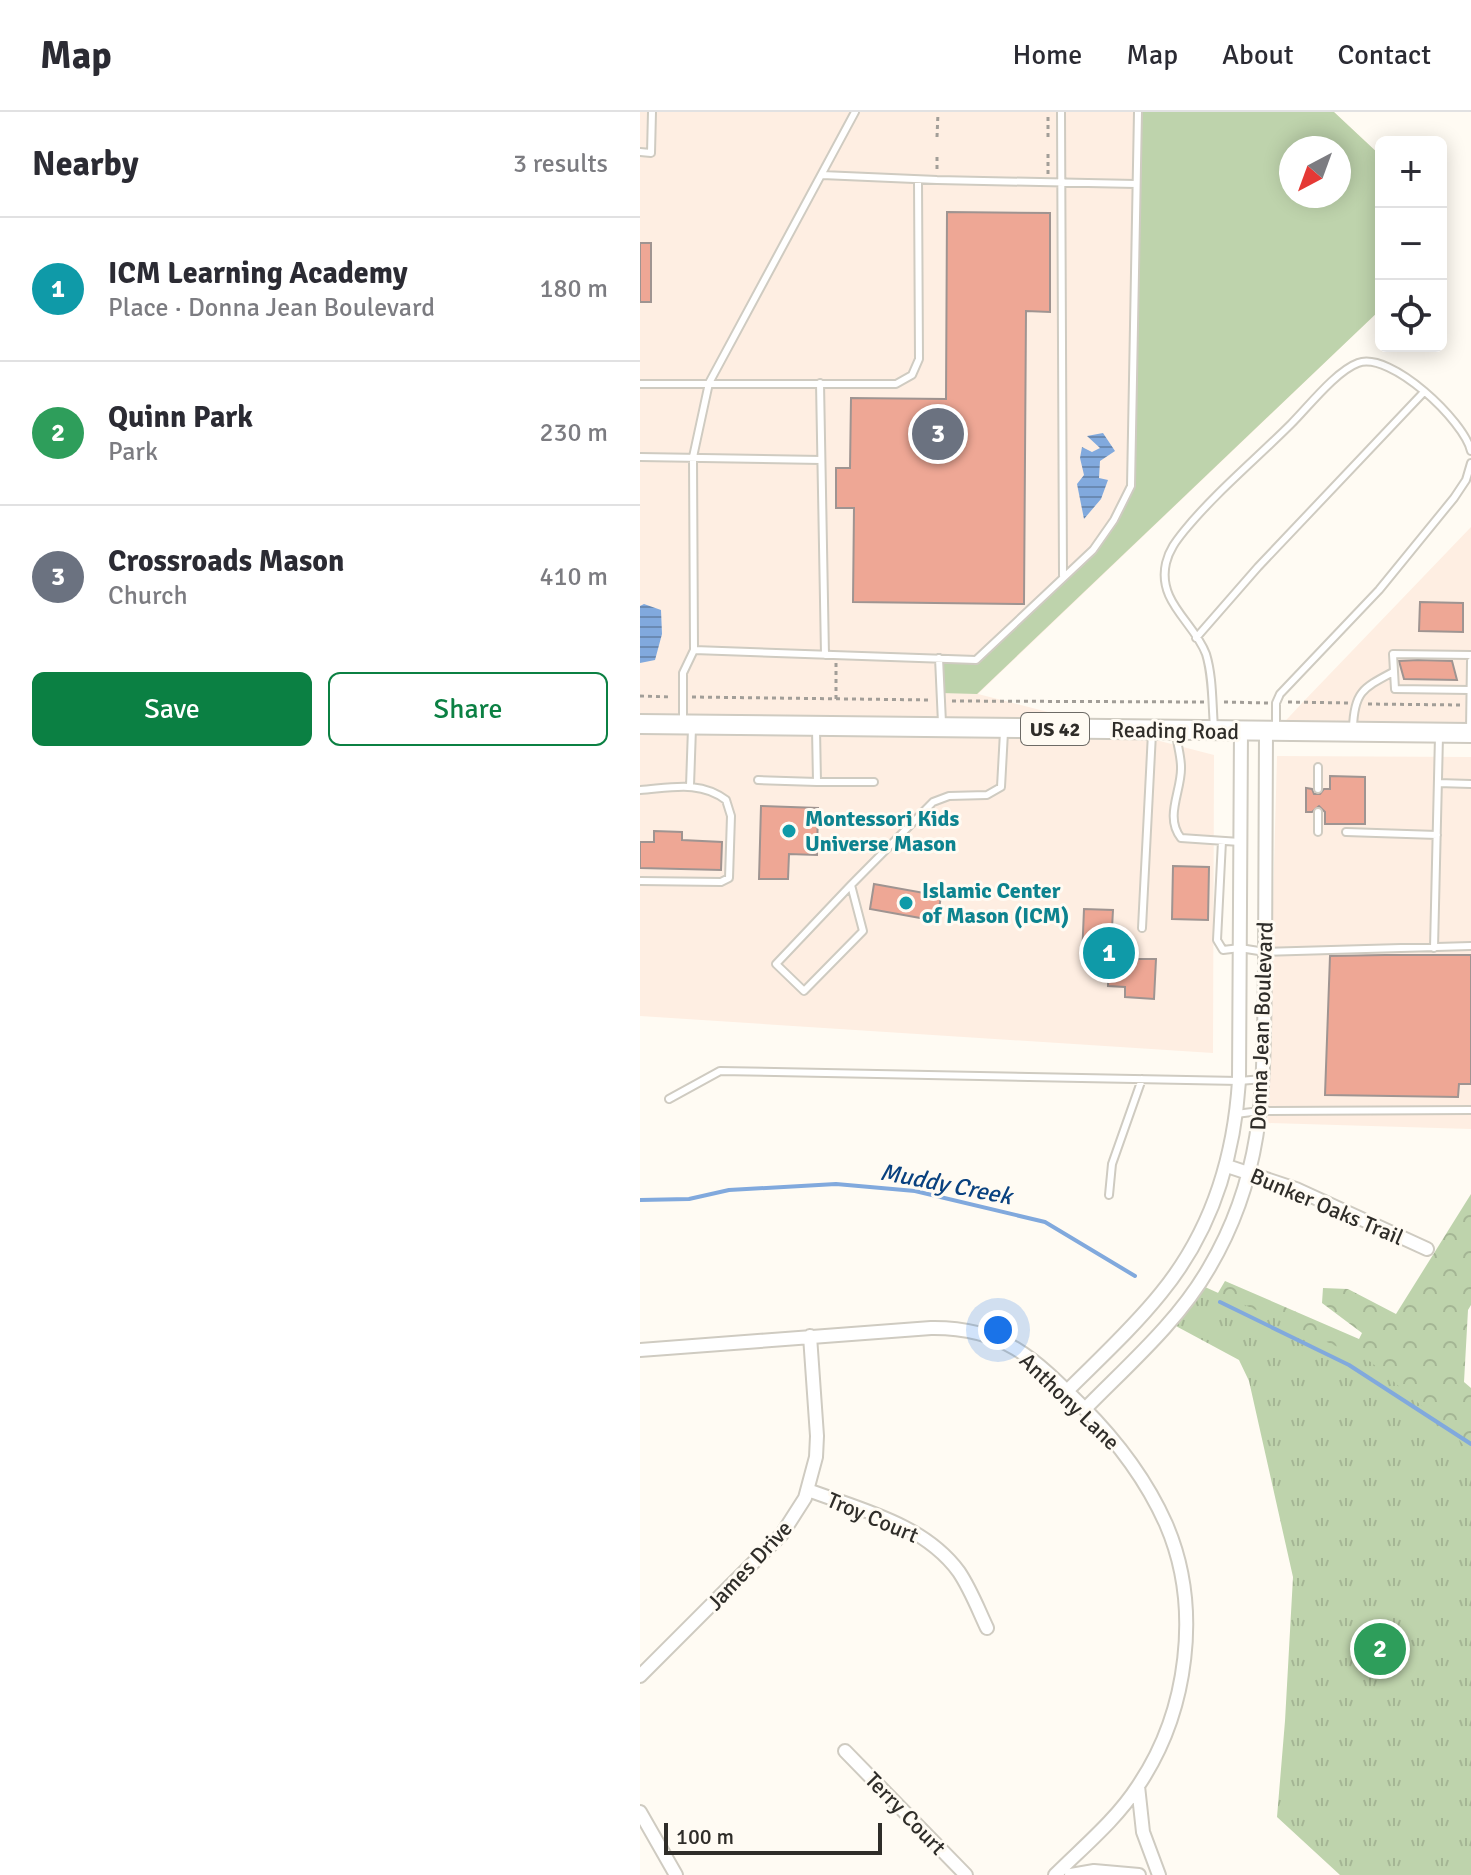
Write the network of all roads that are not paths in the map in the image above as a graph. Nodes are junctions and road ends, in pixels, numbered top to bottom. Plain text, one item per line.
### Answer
1 (652, 112) edge
2 (855, 112) edge
3 (1061, 112) edge
4 (1138, 112) edge
5 (640, 152) edge
6 (822, 175) junction
7 (918, 180) junction
8 (1062, 182) junction
9 (1136, 184) junction
10 (709, 383) junction
11 (820, 383) junction
12 (640, 384) edge
13 (1423, 393) junction
14 (1471, 451) edge
15 (640, 457) edge
16 (693, 457) junction
17 (821, 460) junction
18 (1471, 463) edge
19 (1063, 578) junction
20 (1196, 638) junction
21 (694, 650) junction
22 (825, 655) junction
23 (939, 658) junction
24 (1471, 658) edge
25 (1394, 672) junction
26 (1413, 679) dead end
27 (1438, 679) dead end
28 (1414, 689) junction
29 (1439, 690) junction
30 (1469, 690) junction
31 (640, 724) edge
32 (687, 724) junction
33 (816, 726) junction
34 (942, 728) junction
35 (1005, 728) junction
36 (1153, 730) junction
37 (1175, 730) junction
38 (1215, 730) junction
39 (1241, 730) junction
40 (1271, 731) junction
41 (1353, 732) junction
42 (1439, 733) junction
43 (1470, 733) edge
44 (1318, 767) dead end
45 (758, 780) dead end
46 (817, 782) junction
47 (874, 782) dead end
48 (1438, 783) junction
49 (1471, 784) edge
50 (690, 786) junction
51 (1318, 789) dead end
52 (640, 790) edge
53 (1318, 812) dead end
54 (1318, 832) dead end
55 (1346, 832) dead end
56 (1437, 835) junction
57 (1222, 841) junction
58 (1240, 842) junction
59 (640, 881) edge
60 (851, 885) junction
61 (1142, 928) dead end
62 (1471, 946) edge
63 (1240, 948) junction
64 (1434, 948) junction
65 (1265, 952) junction
66 (1142, 1079) junction
67 (1263, 1079) junction
68 (1239, 1081) junction
69 (669, 1099) dead end
70 (1471, 1110) edge
71 (1260, 1111) junction
72 (1236, 1114) junction
73 (1227, 1166) junction
74 (1250, 1173) junction
75 (1109, 1195) dead end
76 (1427, 1249) dead end
77 (810, 1336) junction
78 (640, 1350) edge
79 (1067, 1391) junction
80 (1085, 1409) junction
81 (808, 1490) junction
82 (987, 1628) dead end
83 (640, 1676) edge
84 (845, 1751) dead end
85 (1138, 1786) junction
86 (640, 1812) edge
87 (676, 1875) edge
88 (966, 1875) edge
89 (1055, 1875) edge
90 (1071, 1875) edge
91 (1139, 1875) edge
92 (1159, 1875) edge

1 - 5 lane
2 - 6 lane
3 - 8 lane
4 - 9 lane
6 - 7 lane
6 - 10 lane
7 - 8 lane
7 - 11 lane
8 - 9 lane
8 - 19 lane
9 - 19 lane
10 - 11 lane
10 - 12 lane
10 - 16 lane
11 - 17 lane
13 - 14 lane
13 - 20 lane
13 - 20 lane
15 - 16 lane
16 - 17 lane
16 - 21 lane
17 - 22 lane
18 - 40 lane
19 - 23 lane
20 - 38 lane
21 - 22 lane
21 - 32 lane
22 - 23 lane
23 - 34 lane
24 - 25 lane
24 - 30 lane
25 - 28 lane
25 - 41 lane
26 - 28 lane
27 - 29 lane
28 - 29 lane
29 - 30 lane
30 - 43 lane
31 - 32 main road, Reading Road / US 42
32 - 33 main road, Reading Road / US 42
32 - 50 lane
33 - 34 main road, Reading Road / US 42
33 - 46 lane
34 - 35 main road, Reading Road / US 42
35 - 36 main road, Reading Road / US 42
35 - 60 lane
36 - 37 main road, Reading Road / US 42
36 - 61 lane
37 - 38 main road, Reading Road / US 42
37 - 57 lane
38 - 39 main road, Reading Road / US 42
39 - 40 main road, Reading Road / US 42
39 - 58 street, Donna Jean Boulevard
40 - 41 main road, Reading Road / US 42
40 - 65 street, Donna Jean Boulevard
41 - 42 main road, Reading Road / US 42
42 - 43 main road, Reading Road / US 42
42 - 48 lane
44 - 51 lane
45 - 46 lane
46 - 47 lane
48 - 49 lane
48 - 56 lane
50 - 52 lane
50 - 59 lane
53 - 54 lane
55 - 56 lane
56 - 64 lane
57 - 58 lane
57 - 63 lane
58 - 63 street, Donna Jean Boulevard
60 - 60 lane
62 - 64 lane
63 - 65 lane
63 - 68 street, Donna Jean Boulevard
64 - 65 lane
65 - 67 street, Donna Jean Boulevard
66 - 68 lane
66 - 69 lane
66 - 75 lane
67 - 68 lane
67 - 71 street, Donna Jean Boulevard
68 - 72 street, Donna Jean Boulevard
70 - 71 lane
71 - 72 lane
71 - 74 street, Donna Jean Boulevard
72 - 73 street, Donna Jean Boulevard
73 - 74 street, Bunker Oaks Trail
73 - 79 street, Donna Jean Boulevard
74 - 76 street, Bunker Oaks Trail
74 - 80 street, Donna Jean Boulevard
77 - 78 street, Anthony Lane
77 - 79 street, Anthony Lane
77 - 81 street, James Drive
79 - 80 street, Anthony Lane
80 - 85 street, Anthony Lane
81 - 82 street, Troy Court
81 - 83 street, James Drive
84 - 88 street, Terry Court
85 - 89 street, Anthony Lane
85 - 92 street
86 - 87 street
90 - 91 street

